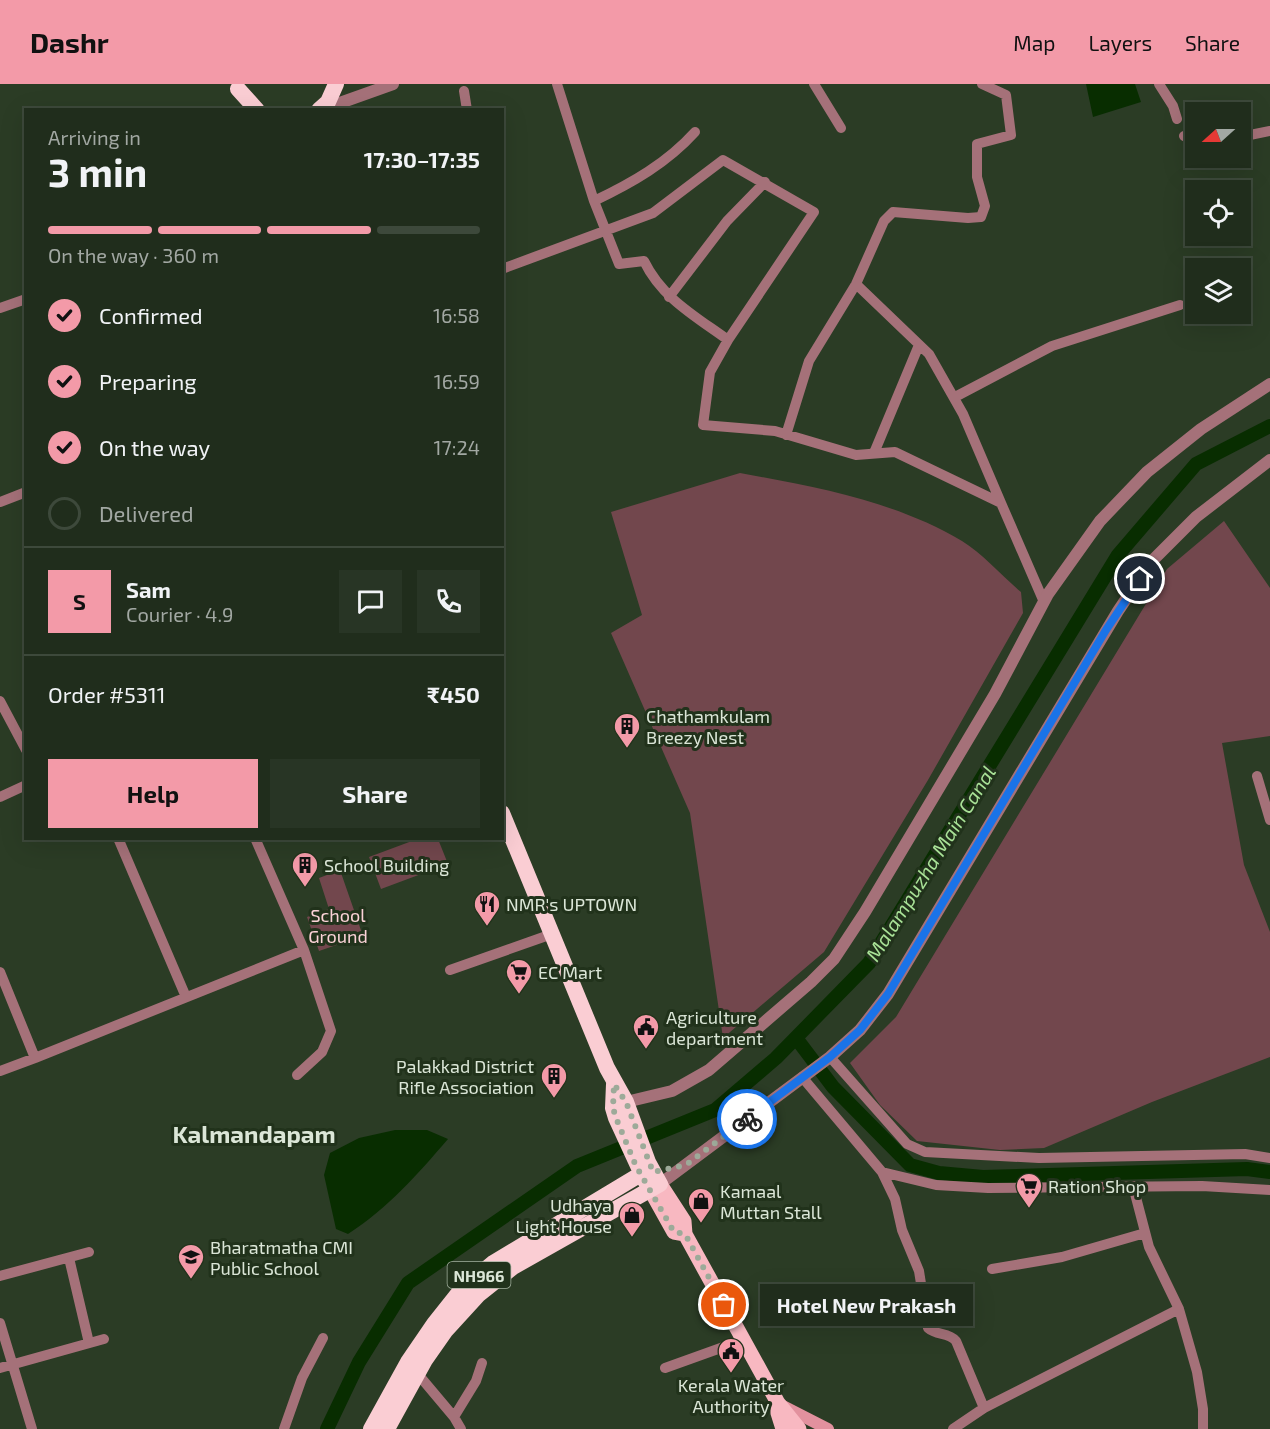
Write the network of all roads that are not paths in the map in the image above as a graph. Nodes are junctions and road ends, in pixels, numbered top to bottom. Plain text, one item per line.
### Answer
1 (336, 84) edge
2 (393, 84) edge
3 (557, 84) edge
4 (814, 84) edge
5 (982, 84) edge
6 (1159, 84) edge
7 (237, 86) edge
8 (464, 91) dead end
9 (247, 108) edge
10 (322, 108) edge
11 (324, 108) edge
12 (467, 108) edge
13 (1177, 119) dead end
14 (841, 128) dead end
15 (1270, 131) edge
16 (695, 132) dead end
17 (1251, 135) edge
18 (765, 182) junction
19 (594, 201) junction
20 (607, 231) junction
21 (504, 268) edge
22 (856, 284) junction
23 (669, 297) junction
24 (24, 300) edge
25 (1180, 305) dead end
26 (0, 308) edge
27 (728, 340) junction
28 (919, 345) junction
29 (1270, 384) edge
30 (955, 397) junction
31 (786, 435) junction
32 (874, 453) junction
33 (1270, 460) edge
34 (24, 493) edge
35 (0, 502) edge
36 (1001, 502) junction
37 (1044, 602) junction
38 (0, 701) edge
39 (24, 746) edge
40 (1257, 776) dead end
41 (24, 786) edge
42 (0, 797) edge
43 (504, 818) edge
44 (1270, 820) edge
45 (119, 840) edge
46 (256, 840) edge
47 (552, 934) junction
48 (304, 950) junction
49 (450, 970) dead end
50 (0, 972) edge
51 (186, 997) junction
52 (830, 1057) junction
53 (35, 1058) junction
54 (0, 1071) edge
55 (297, 1075) dead end
56 (802, 1077) junction
57 (624, 1111) junction
58 (1270, 1158) edge
59 (882, 1172) junction
60 (648, 1174) junction
61 (1134, 1186) junction
62 (1270, 1191) edge
63 (1145, 1233) junction
64 (89, 1252) dead end
65 (69, 1258) junction
66 (992, 1269) dead end
67 (0, 1276) edge
68 (483, 1282) junction
69 (1179, 1309) junction
70 (0, 1323) edge
71 (323, 1338) dead end
72 (104, 1339) dead end
73 (743, 1340) junction
74 (89, 1343) junction
75 (482, 1363) dead end
76 (13, 1364) junction
77 (0, 1368) edge
78 (665, 1368) dead end
79 (417, 1373) junction
80 (778, 1403) junction
81 (984, 1408) junction
82 (454, 1417) junction
83 (30, 1428) edge
84 (284, 1429) edge
85 (371, 1429) edge
86 (387, 1429) edge
87 (460, 1429) edge
88 (783, 1429) edge
89 (799, 1429) edge
90 (828, 1429) edge
91 (953, 1429) edge
92 (1203, 1429) edge

1 - 10 highway
2 - 11 street
3 - 19 street
4 - 14 street
5 - 22 street
6 - 13 street
7 - 9 highway
8 - 12 street
15 - 17 street
16 - 19 street
18 - 20 street
18 - 23 street
18 - 27 street
19 - 20 street
20 - 21 street
20 - 23 street
22 - 28 street
22 - 31 street
23 - 27 street
24 - 26 street
25 - 30 street
27 - 31 street
28 - 30 street
28 - 32 street
29 - 37 street
30 - 36 street
31 - 32 street
32 - 36 street
33 - 52 street
34 - 35 street
36 - 37 street
37 - 57 street
38 - 39 street
40 - 44 street
41 - 42 street
43 - 47 highway
45 - 51 street
46 - 48 street
47 - 49 street
47 - 57 highway
48 - 51 street
48 - 55 street
50 - 53 street
51 - 53 street
52 - 56 street
52 - 58 street
53 - 54 street
56 - 59 street
56 - 60 street
57 - 60 highway
59 - 61 street
59 - 81 street
60 - 68 highway, NH966
60 - 73 main road
61 - 62 street
61 - 63 street
63 - 66 street
63 - 69 street
64 - 65 street
65 - 67 street
65 - 74 street
68 - 79 highway, NH966
68 - 85 highway, NH966
69 - 81 street
69 - 92 street
70 - 76 street
71 - 84 street
72 - 74 street
73 - 78 street
73 - 80 main road
74 - 76 street
75 - 82 street
76 - 77 street
76 - 83 street
79 - 82 street
79 - 86 highway, NH966
80 - 88 main road
80 - 89 main road
80 - 90 main road
81 - 91 street
82 - 87 street

